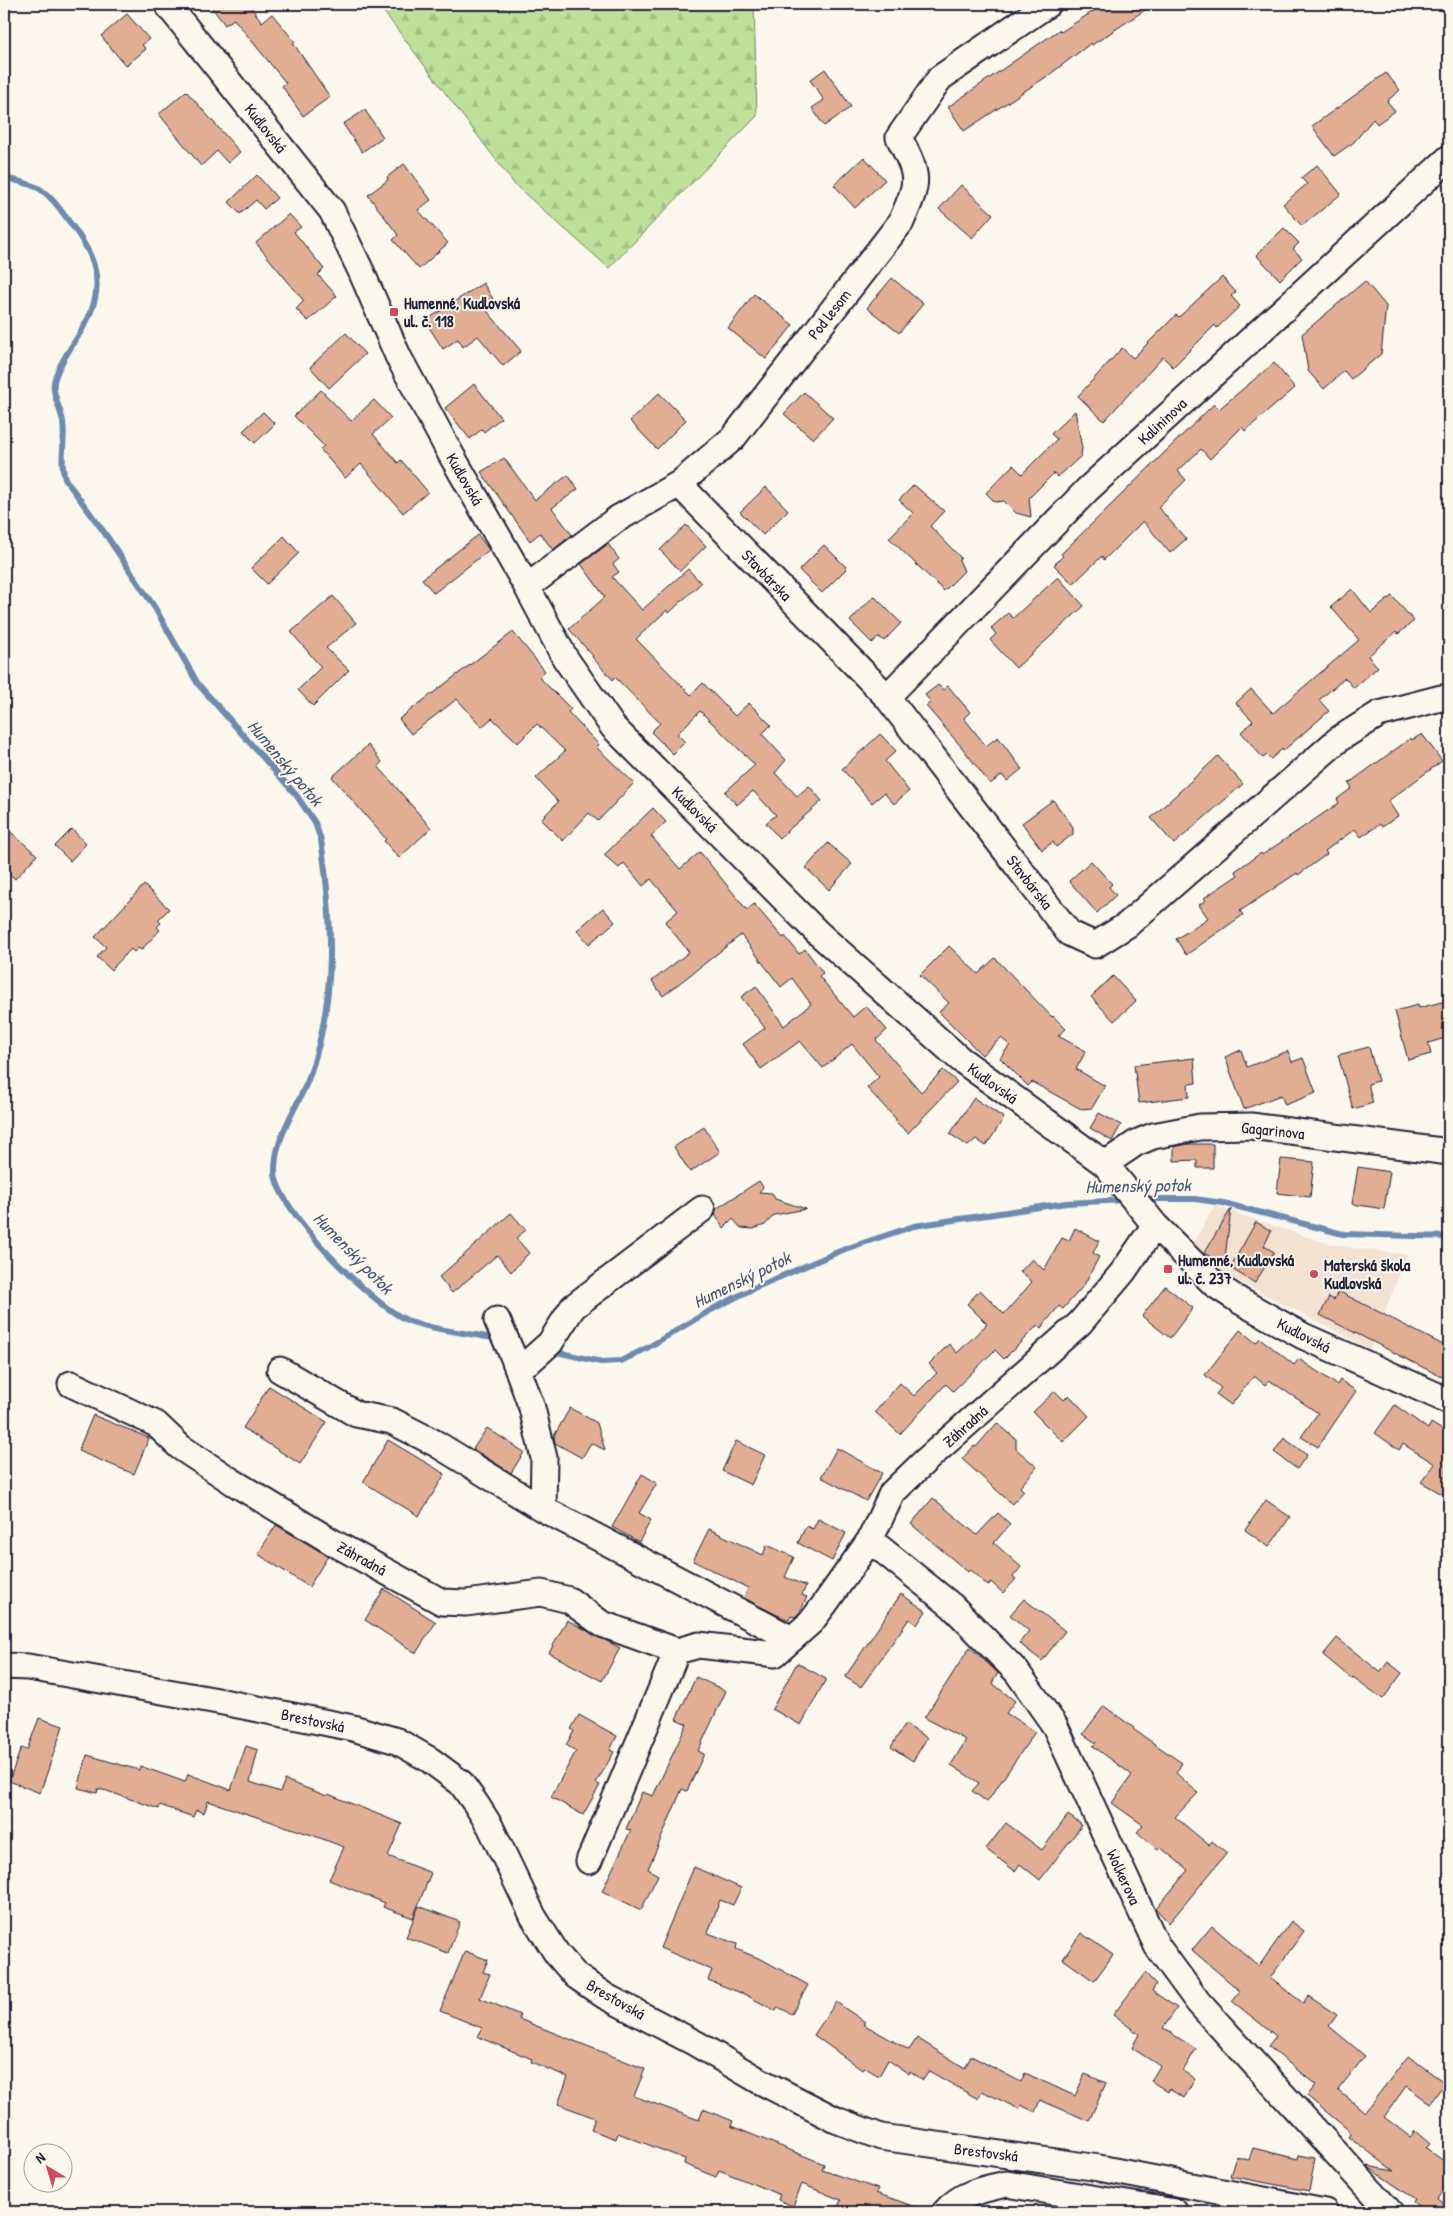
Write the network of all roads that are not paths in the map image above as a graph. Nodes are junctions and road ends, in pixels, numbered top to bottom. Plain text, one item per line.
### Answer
1 (167, 4) edge
2 (1048, 4) edge
3 (1449, 158) edge
4 (679, 484) junction
5 (527, 587) junction
6 (887, 697) junction
7 (1449, 699) edge
8 (1449, 1152) edge
9 (1105, 1164) junction
10 (702, 1209) dead end
11 (1150, 1219) junction
12 (498, 1323) dead end
13 (520, 1361) junction
14 (280, 1370) dead end
15 (71, 1384) dead end
16 (1449, 1401) edge
17 (543, 1509) junction
18 (870, 1540) junction
19 (792, 1639) junction
20 (677, 1651) junction
21 (4, 1666) edge
22 (589, 1861) dead end
23 (945, 2212) edge
24 (1175, 2212) edge
25 (1325, 2212) edge
26 (1390, 2212) edge

1 - 5 street, Kudlovská
2 - 4 street, Pod lesom
3 - 6 street, Kalininova
4 - 5 street, Pod lesom
4 - 6 street, Stavbárska
5 - 9 street, Kudlovská
6 - 7 street, Stavbárska
8 - 9 street, Gagarinova
9 - 11 street, Kudlovská
10 - 13 street
11 - 16 street, Kudlovská
11 - 18 street, Záhradná
12 - 13 street
13 - 17 street
14 - 17 street
15 - 20 street, Záhradná
17 - 19 street
18 - 19 street, Záhradná
18 - 26 street, Wolkerova
19 - 20 street, Záhradná
20 - 22 street
21 - 25 street, Brestovská
23 - 24 street, Brestovská

